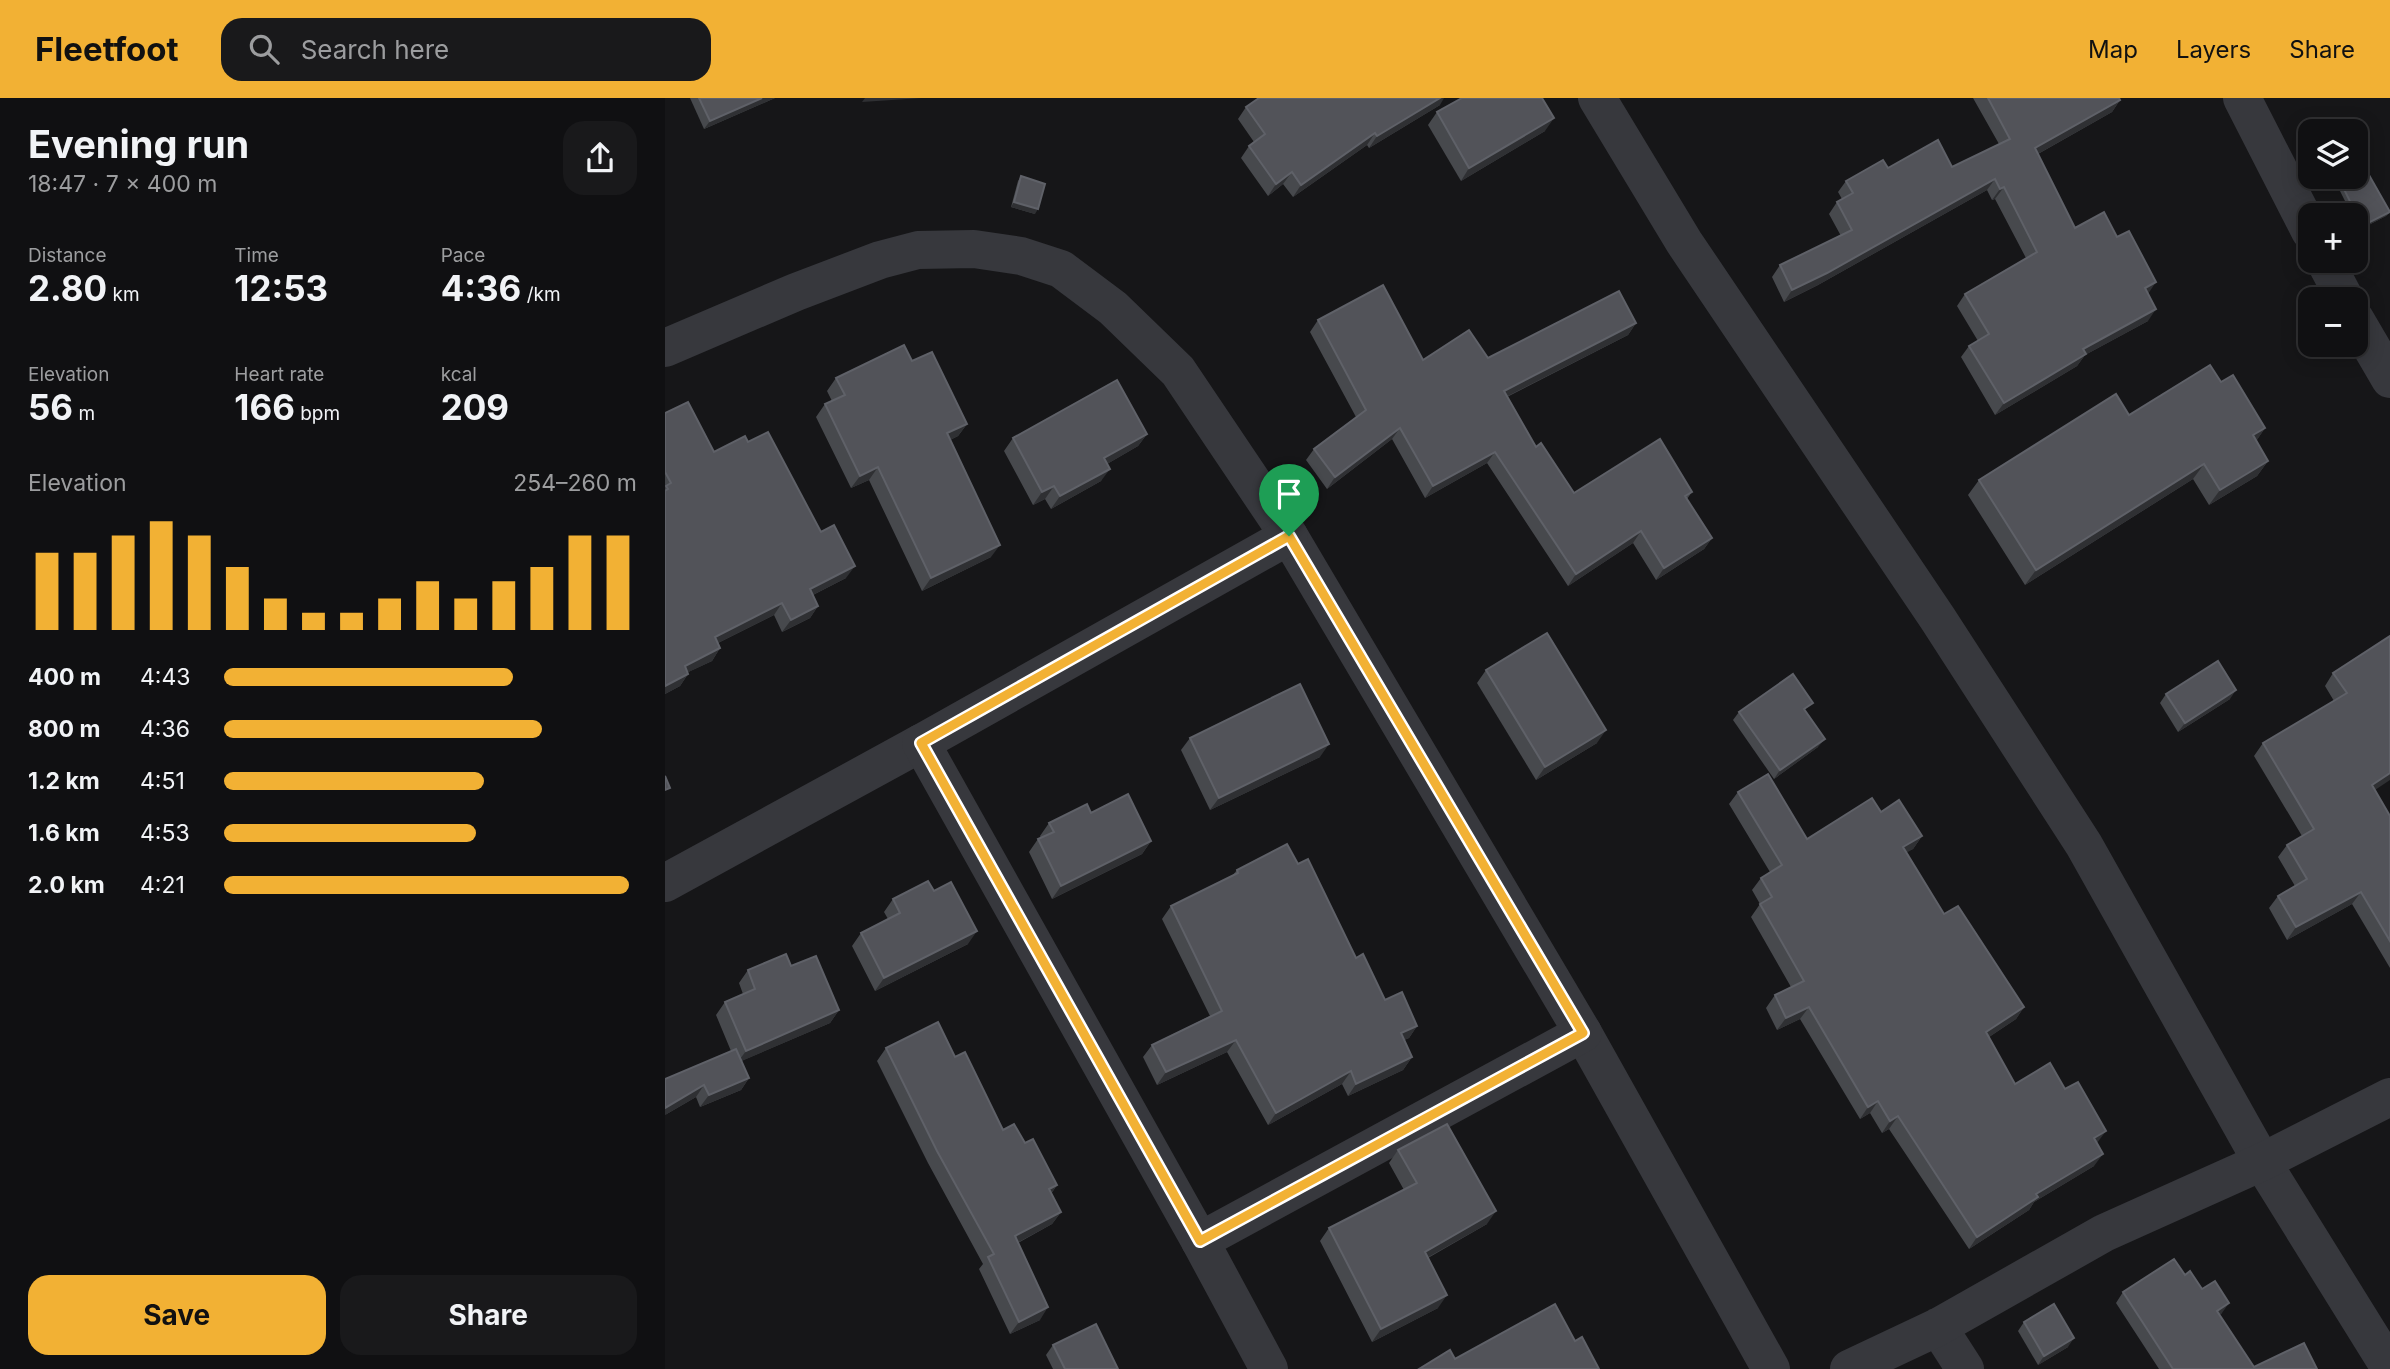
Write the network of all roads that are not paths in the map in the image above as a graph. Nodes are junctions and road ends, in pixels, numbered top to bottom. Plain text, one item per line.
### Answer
1 (1597, 98) edge
2 (2242, 98) edge
3 (2298, 208) edge
4 (2368, 341) edge
5 (665, 348) edge
6 (2390, 379) edge
7 (1289, 536) junction
8 (921, 743) junction
9 (665, 883) edge
10 (1583, 1033) junction
11 (2390, 1097) edge
12 (2262, 1162) junction
13 (1200, 1241) junction
14 (1938, 1327) junction
15 (2390, 1368) edge
16 (1269, 1369) edge
17 (1771, 1369) edge
18 (1849, 1369) edge
19 (1965, 1369) edge

1 - 12 street
2 - 3 street
4 - 6 street
5 - 7 street
7 - 8 street
7 - 10 street
8 - 9 street
8 - 13 street
10 - 13 street
10 - 17 street
11 - 12 street
12 - 14 street
12 - 15 street
13 - 16 street
14 - 18 street
14 - 19 street

